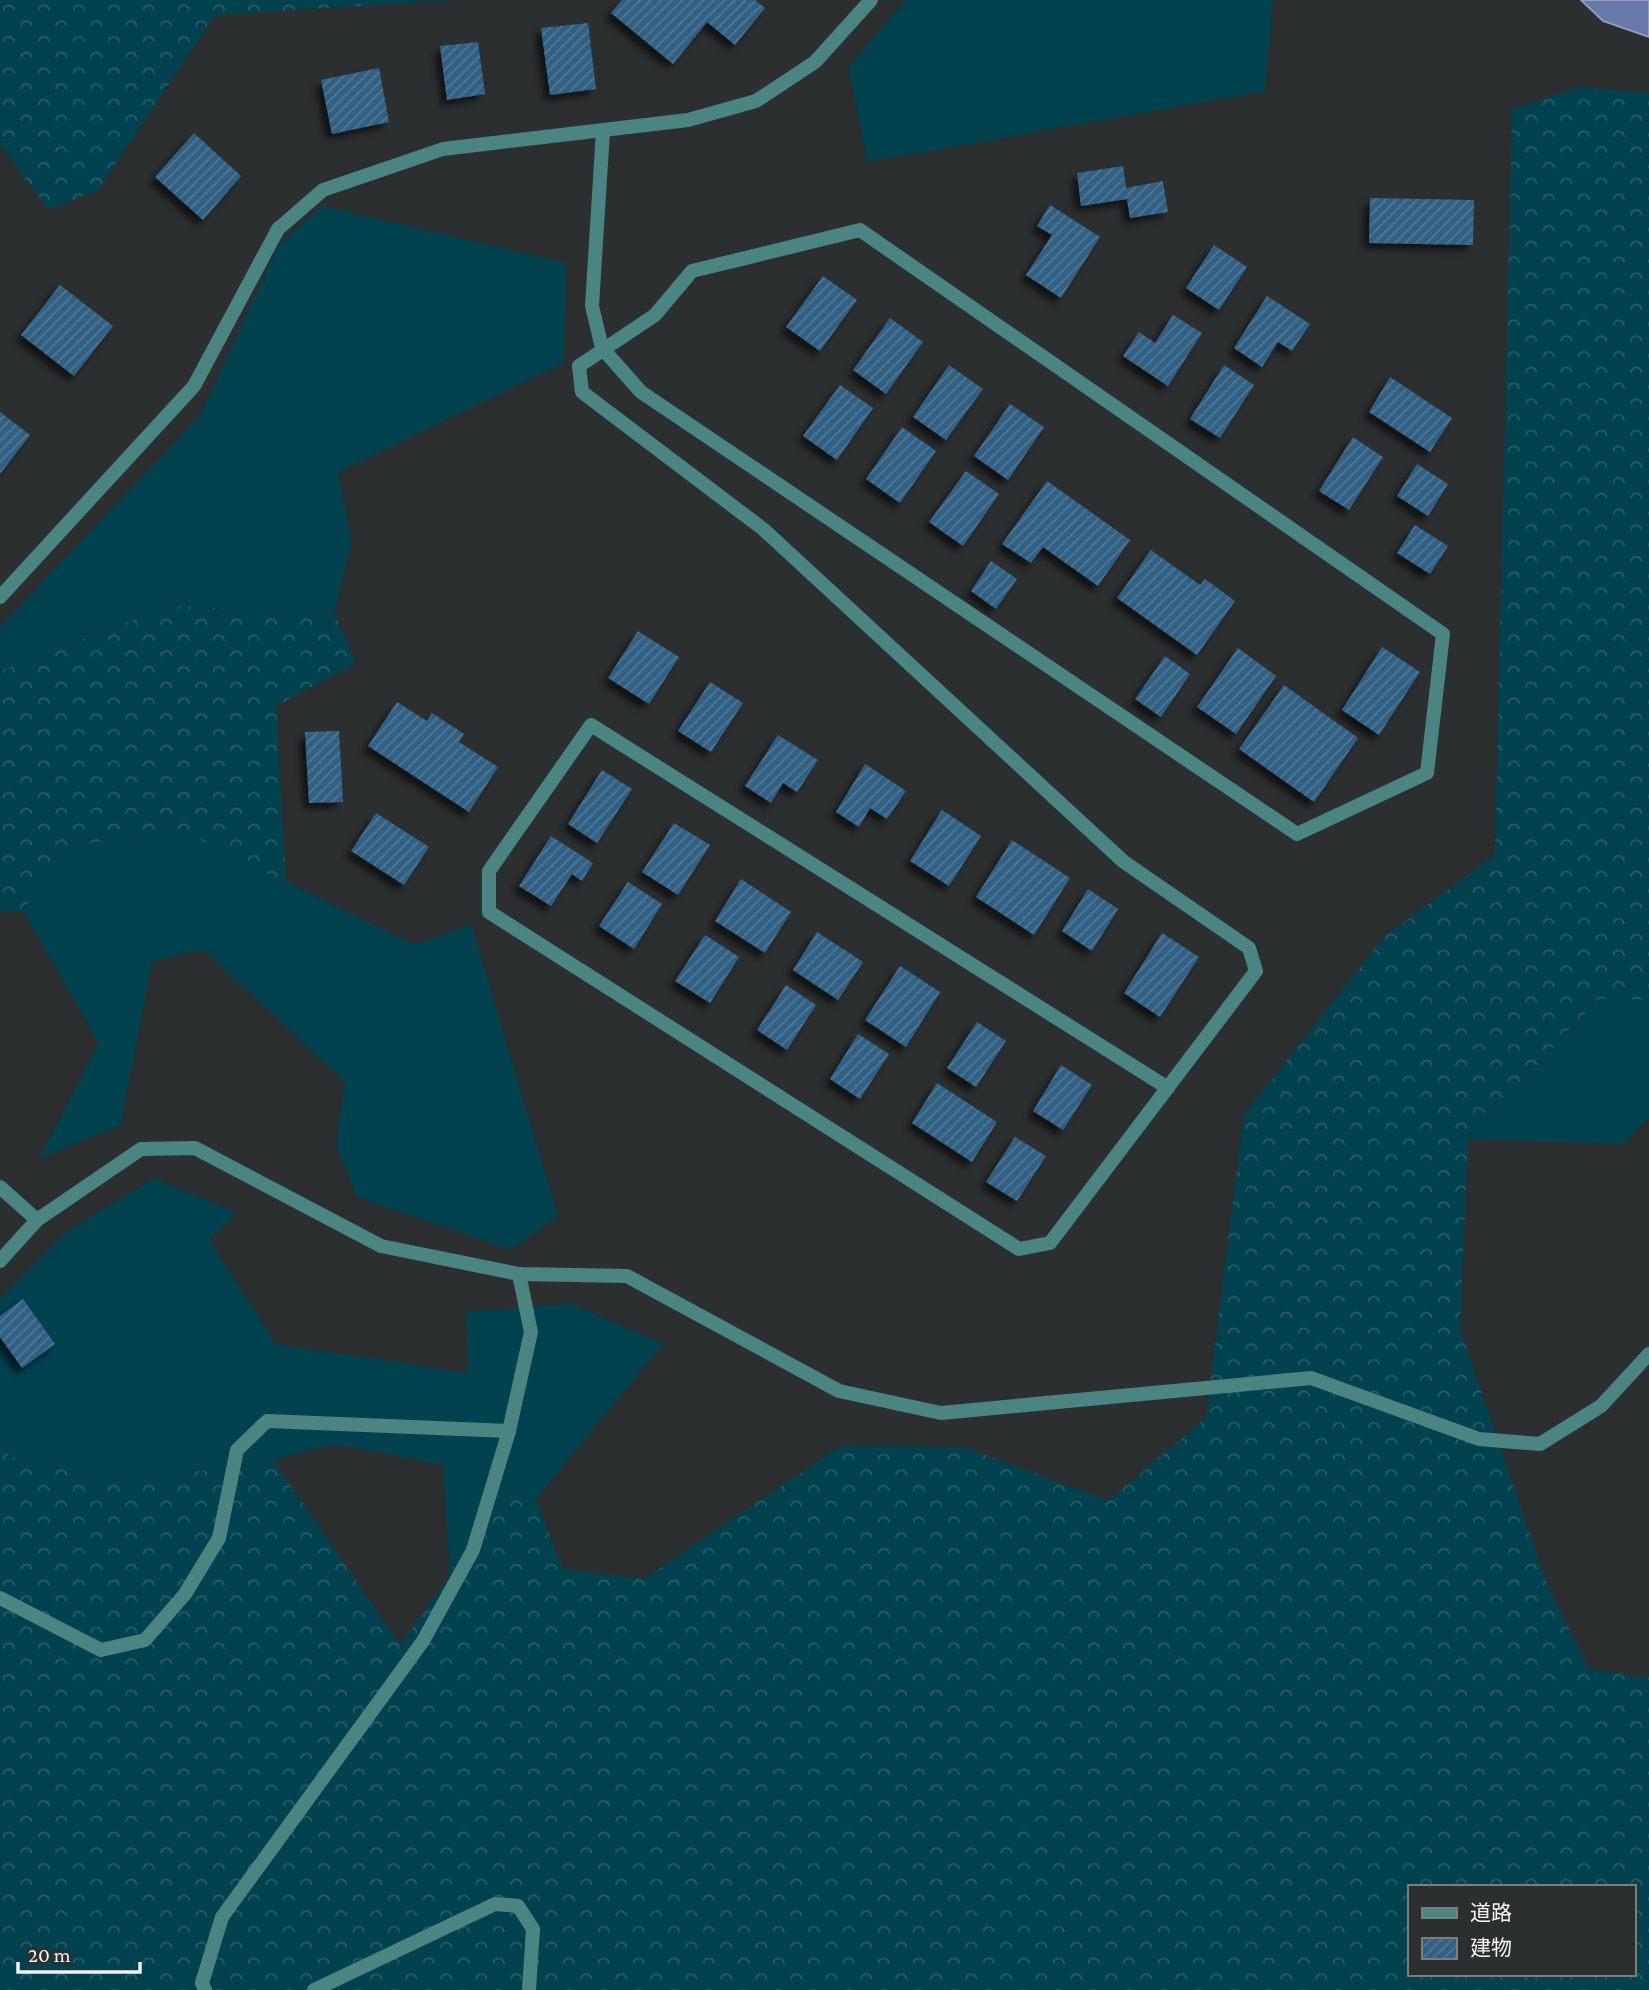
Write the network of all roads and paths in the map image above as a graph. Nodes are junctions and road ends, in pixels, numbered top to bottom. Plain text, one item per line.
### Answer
1 (871, 0) edge
2 (603, 131) junction
3 (603, 348) junction
4 (0, 597) edge
5 (1168, 1088) junction
6 (0, 1187) edge
7 (37, 1220) junction
8 (0, 1261) edge
9 (519, 1274) junction
10 (1649, 1354) edge
11 (509, 1431) junction
12 (0, 1598) edge
13 (205, 1990) edge
14 (314, 1990) edge
15 (529, 1990) edge

1 - 2 street
2 - 3 street
2 - 4 street
3 - 3 street
3 - 5 street
5 - 5 street
6 - 7 street
7 - 8 street
7 - 9 street
9 - 10 street
9 - 11 street
11 - 12 street
11 - 13 street
14 - 15 street

